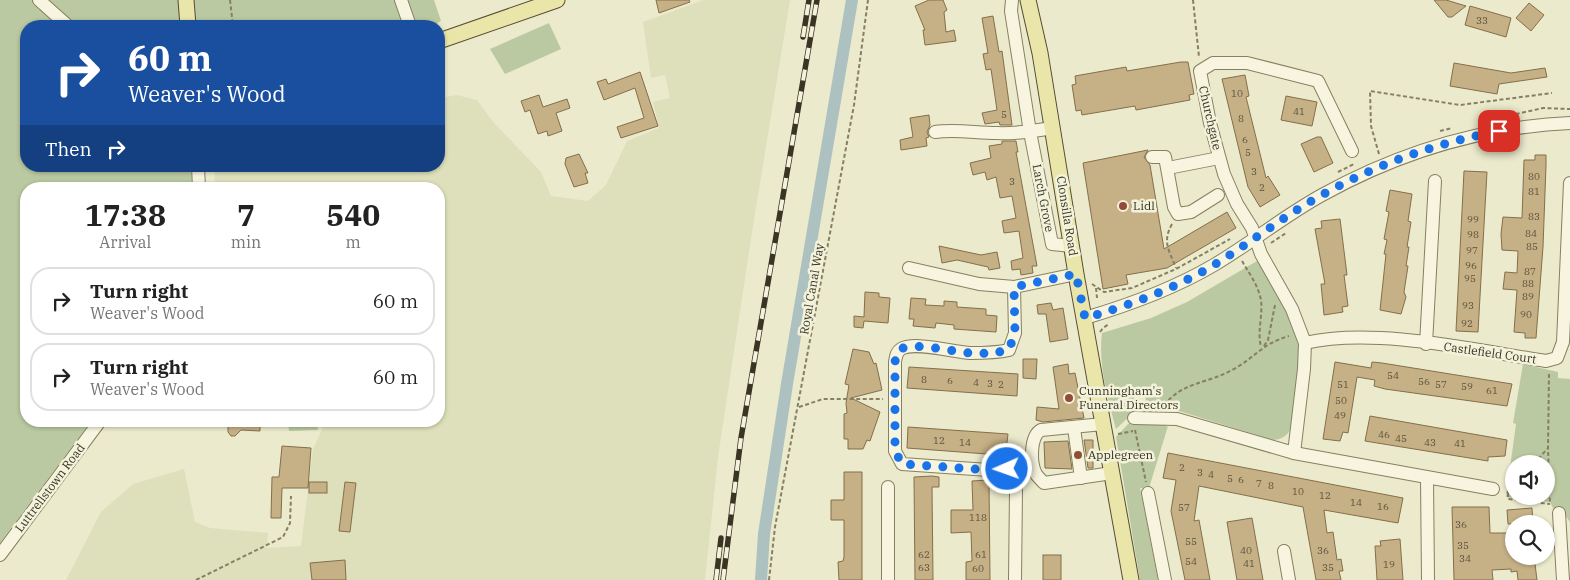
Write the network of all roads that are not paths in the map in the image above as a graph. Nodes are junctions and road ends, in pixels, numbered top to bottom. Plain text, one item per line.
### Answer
1 (39, 0) edge
2 (186, 0) edge
3 (401, 0) edge
4 (557, 0) edge
5 (1012, 0) edge
6 (1028, 0) edge
7 (61, 20) edge
8 (188, 20) edge
9 (408, 20) edge
10 (445, 39) edge
11 (1570, 122) edge
12 (1052, 128) junction
13 (935, 132) dead end
14 (1030, 132) junction
15 (1352, 151) dead end
16 (1152, 157) dead end
17 (1219, 158) junction
18 (1168, 168) junction
19 (1435, 181) dead end
20 (1570, 183) edge
21 (1218, 196) dead end
22 (1255, 238) junction
23 (1072, 246) junction
24 (909, 268) dead end
25 (1076, 274) junction
26 (1014, 287) junction
27 (1085, 318) junction
28 (1303, 338) junction
29 (1426, 344) junction
30 (1135, 424) road end
31 (96, 427) edge
32 (1074, 428) junction
33 (1104, 430) junction
34 (1294, 453) junction
35 (1006, 458) dead end
36 (1112, 473) junction
37 (1080, 478) junction
38 (1427, 478) junction
39 (888, 487) dead end
40 (1493, 489) dead end
41 (1016, 490) dead end
42 (1148, 493) road end
43 (1558, 508) road end
44 (1565, 528) edge
45 (1284, 551) dead end
46 (0, 555) edge
47 (888, 580) edge
48 (1016, 580) edge
49 (1131, 580) edge
50 (1165, 580) edge
51 (1289, 580) edge
52 (1428, 580) edge
53 (1563, 580) edge

1 - 7 street
2 - 8 main road
3 - 9 street
4 - 10 main road
5 - 14 street, Larch Grove
6 - 12 main road, Clonsilla Road
11 - 22 street
12 - 14 street
12 - 23 main road, Clonsilla Road
13 - 14 street
14 - 23 street, Larch Grove
15 - 17 street, Churchgate
16 - 18 street
17 - 18 street
17 - 22 street, Churchgate
18 - 21 street
19 - 29 street, Castlefield Court
20 - 29 street, Castlefield Court
22 - 27 street
22 - 28 street
23 - 25 main road, Clonsilla Road
24 - 26 street
25 - 26 street
25 - 27 main road, Clonsilla Road
26 - 35 street
27 - 33 main road, Clonsilla Road
28 - 29 street, Castlefield Court
28 - 34 street
30 - 34 street
31 - 46 street, Luttrellstown Road
32 - 33 street
32 - 37 street
32 - 37 street
33 - 36 main road, Clonsilla Road
34 - 38 street
36 - 37 street
36 - 49 main road, Clonsilla Road
38 - 40 street
38 - 52 street
39 - 47 street
41 - 48 street
42 - 50 street
43 - 44 street
44 - 53 street
45 - 51 street

